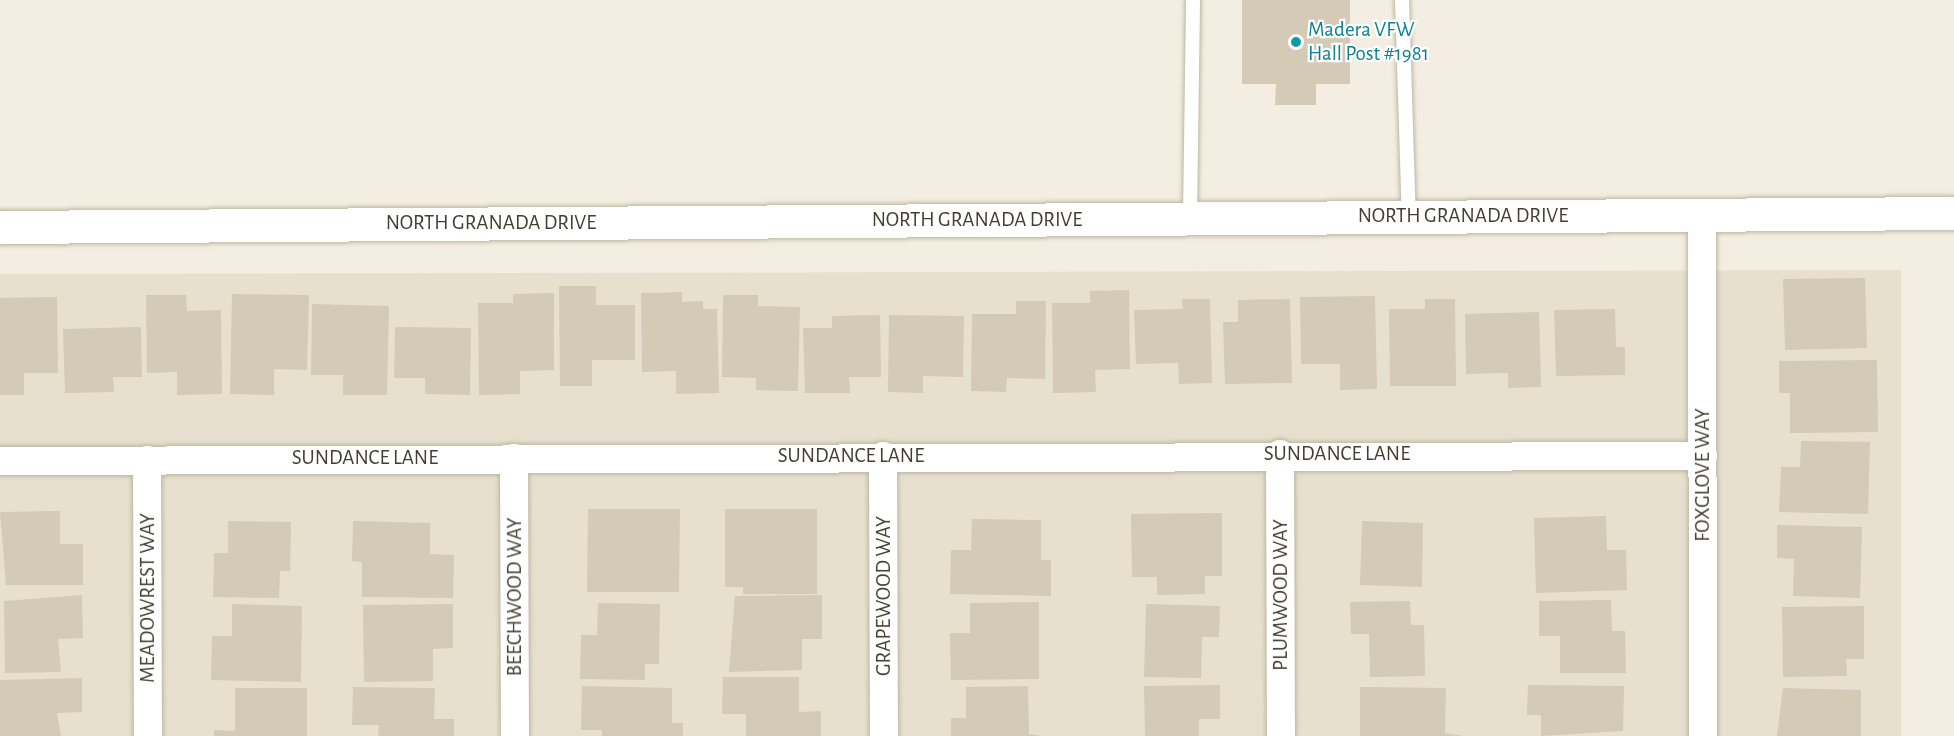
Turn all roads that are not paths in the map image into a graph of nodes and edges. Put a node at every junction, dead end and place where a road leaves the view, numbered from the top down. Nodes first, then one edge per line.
1 (1193, 0) edge
2 (1402, 0) edge
3 (1954, 213) edge
4 (1702, 214) junction
5 (1409, 217) junction
6 (1190, 218) junction
7 (0, 227) edge
8 (1280, 454) junction
9 (884, 456) junction
10 (1703, 456) junction
11 (514, 458) junction
12 (147, 460) junction
13 (0, 461) edge
14 (148, 736) edge
15 (515, 736) edge
16 (884, 736) edge
17 (1281, 736) edge
18 (1703, 736) edge

1 - 6 lane
2 - 5 lane
3 - 4 street, NORTH GRANADA DRIVE
4 - 5 street, NORTH GRANADA DRIVE
4 - 10 street, FOXGLOVE WAY
5 - 6 street, NORTH GRANADA DRIVE
6 - 7 street, NORTH GRANADA DRIVE
8 - 9 street, SUNDANCE LANE
8 - 10 street, SUNDANCE LANE
8 - 17 street, PLUMWOOD WAY
9 - 11 street, SUNDANCE LANE
9 - 16 street, GRAPEWOOD WAY
10 - 18 street, FOXGLOVE WAY
11 - 12 street, SUNDANCE LANE
11 - 15 street, BEECHWOOD WAY
12 - 13 street, SUNDANCE LANE
12 - 14 street, MEADOWREST WAY

